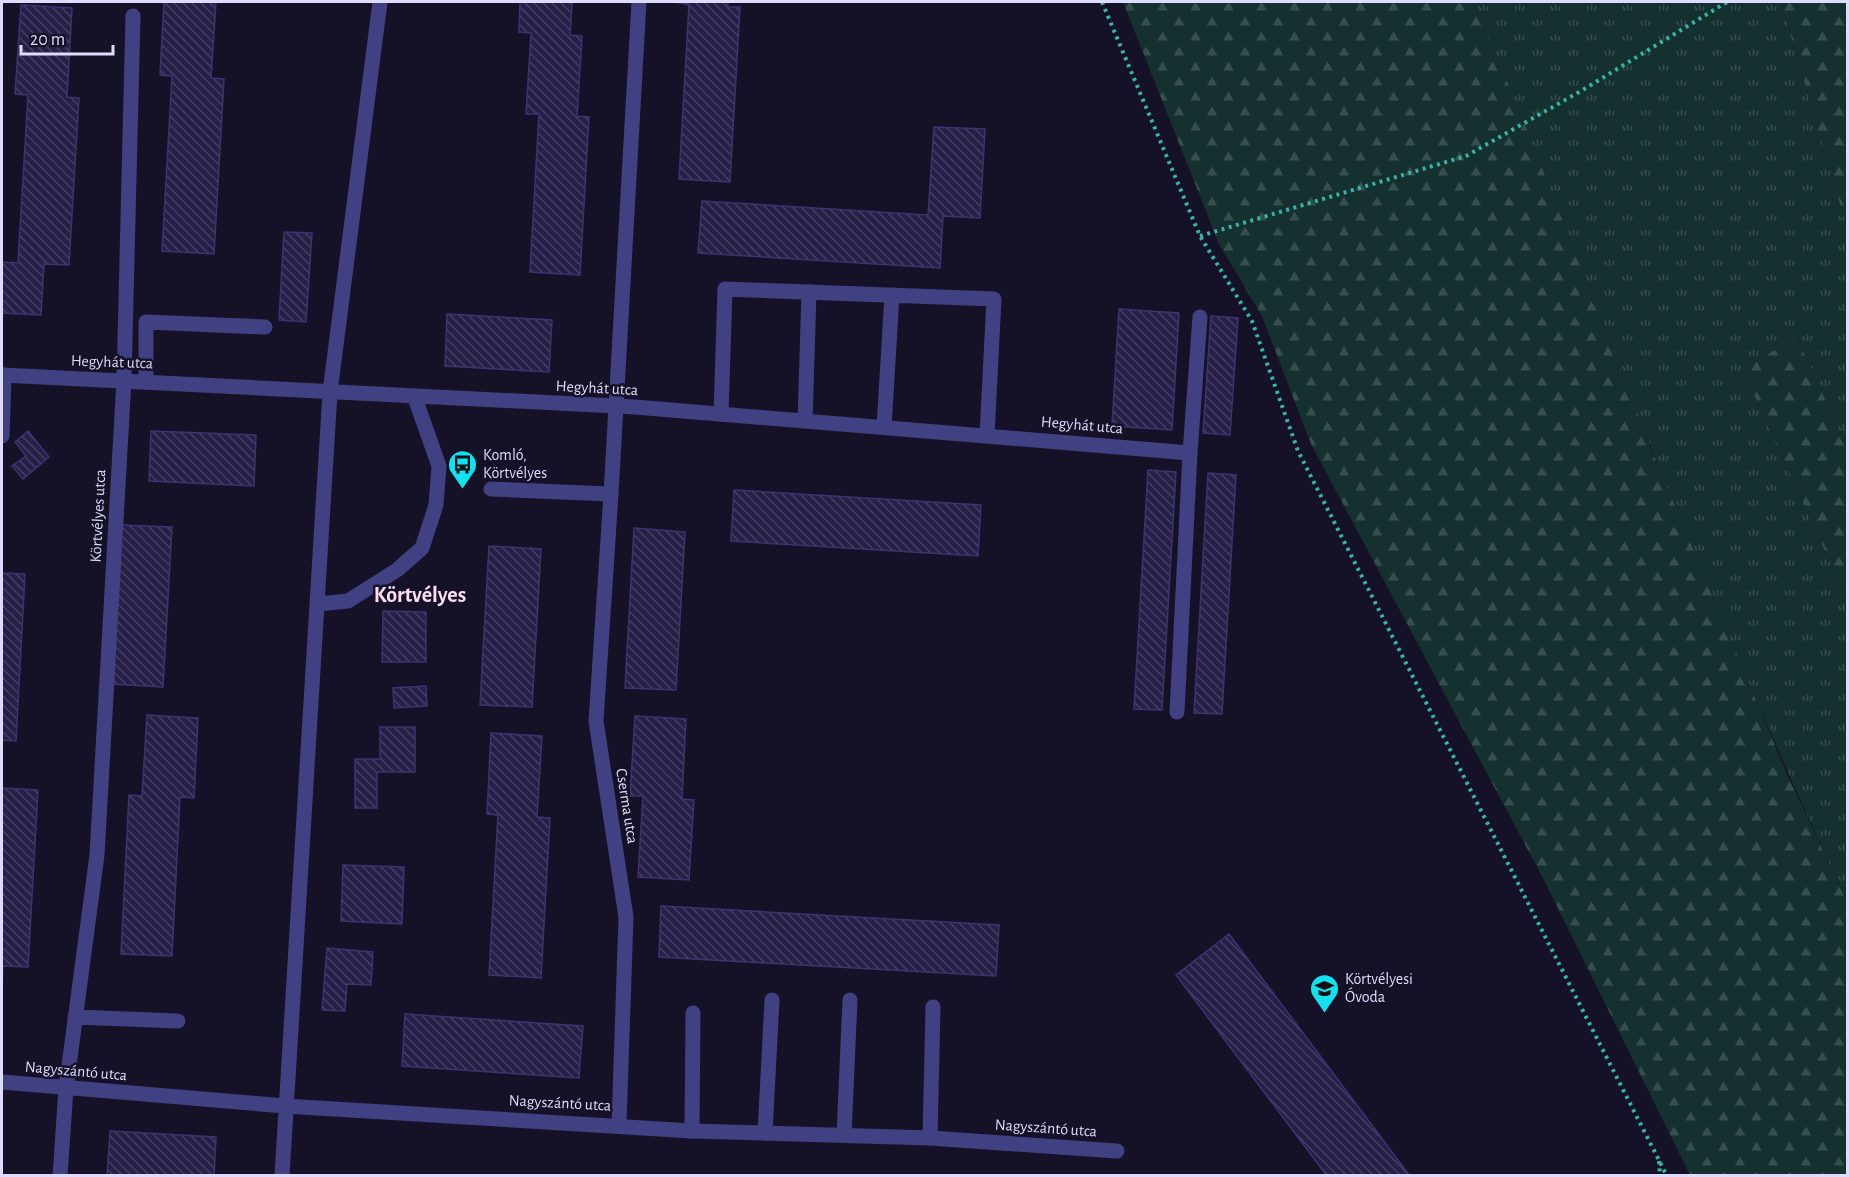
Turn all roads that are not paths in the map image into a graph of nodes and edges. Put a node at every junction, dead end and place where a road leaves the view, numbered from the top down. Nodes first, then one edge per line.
1 (380, 2) edge
2 (639, 2) edge
3 (133, 16) dead end
4 (809, 292) junction
5 (892, 296) junction
6 (1200, 318) dead end
7 (265, 327) dead end
8 (3, 375) edge
9 (124, 380) junction
10 (146, 381) junction
11 (330, 392) junction
12 (415, 398) junction
13 (614, 406) junction
14 (721, 414) junction
15 (805, 421) junction
16 (884, 427) junction
17 (987, 435) junction
18 (2, 436) edge
19 (1190, 453) junction
20 (491, 489) dead end
21 (611, 494) junction
22 (318, 604) junction
23 (1177, 712) dead end
24 (772, 1000) dead end
25 (850, 1000) dead end
26 (933, 1007) dead end
27 (693, 1013) dead end
28 (75, 1017) junction
29 (178, 1021) dead end
30 (2, 1082) edge
31 (66, 1088) junction
32 (285, 1106) junction
33 (619, 1124) junction
34 (692, 1131) junction
35 (765, 1133) junction
36 (844, 1135) junction
37 (930, 1138) junction
38 (1118, 1150) dead end
39 (60, 1176) edge
40 (282, 1176) edge

1 - 11 street
2 - 13 street, Cserma utca
3 - 9 street, Körtvélyes utca
4 - 5 street
4 - 14 street
4 - 15 street
5 - 16 street
5 - 17 street
6 - 19 street
7 - 10 street
8 - 9 street, Hegyhát utca
8 - 18 street
9 - 10 street, Hegyhát utca
9 - 28 street, Körtvélyes utca
10 - 11 street, Hegyhát utca
11 - 12 street, Hegyhát utca
11 - 22 street
12 - 13 street, Hegyhát utca
12 - 22 street
13 - 14 street, Hegyhát utca
13 - 21 street, Cserma utca
14 - 15 street, Hegyhát utca
15 - 16 street, Hegyhát utca
16 - 17 street, Hegyhát utca
17 - 19 street, Hegyhát utca
19 - 23 street
20 - 21 street
21 - 33 street, Cserma utca
22 - 32 street
24 - 35 street
25 - 36 street
26 - 37 street
27 - 34 street
28 - 29 street
28 - 31 street, Körtvélyes utca
30 - 31 street, Nagyszántó utca
31 - 32 street, Nagyszántó utca
31 - 39 street, Körtvélyes utca
32 - 33 street, Nagyszántó utca
32 - 40 street
33 - 34 street, Nagyszántó utca
34 - 35 street, Nagyszántó utca
35 - 36 street, Nagyszántó utca
36 - 37 street, Nagyszántó utca
37 - 38 street, Nagyszántó utca

